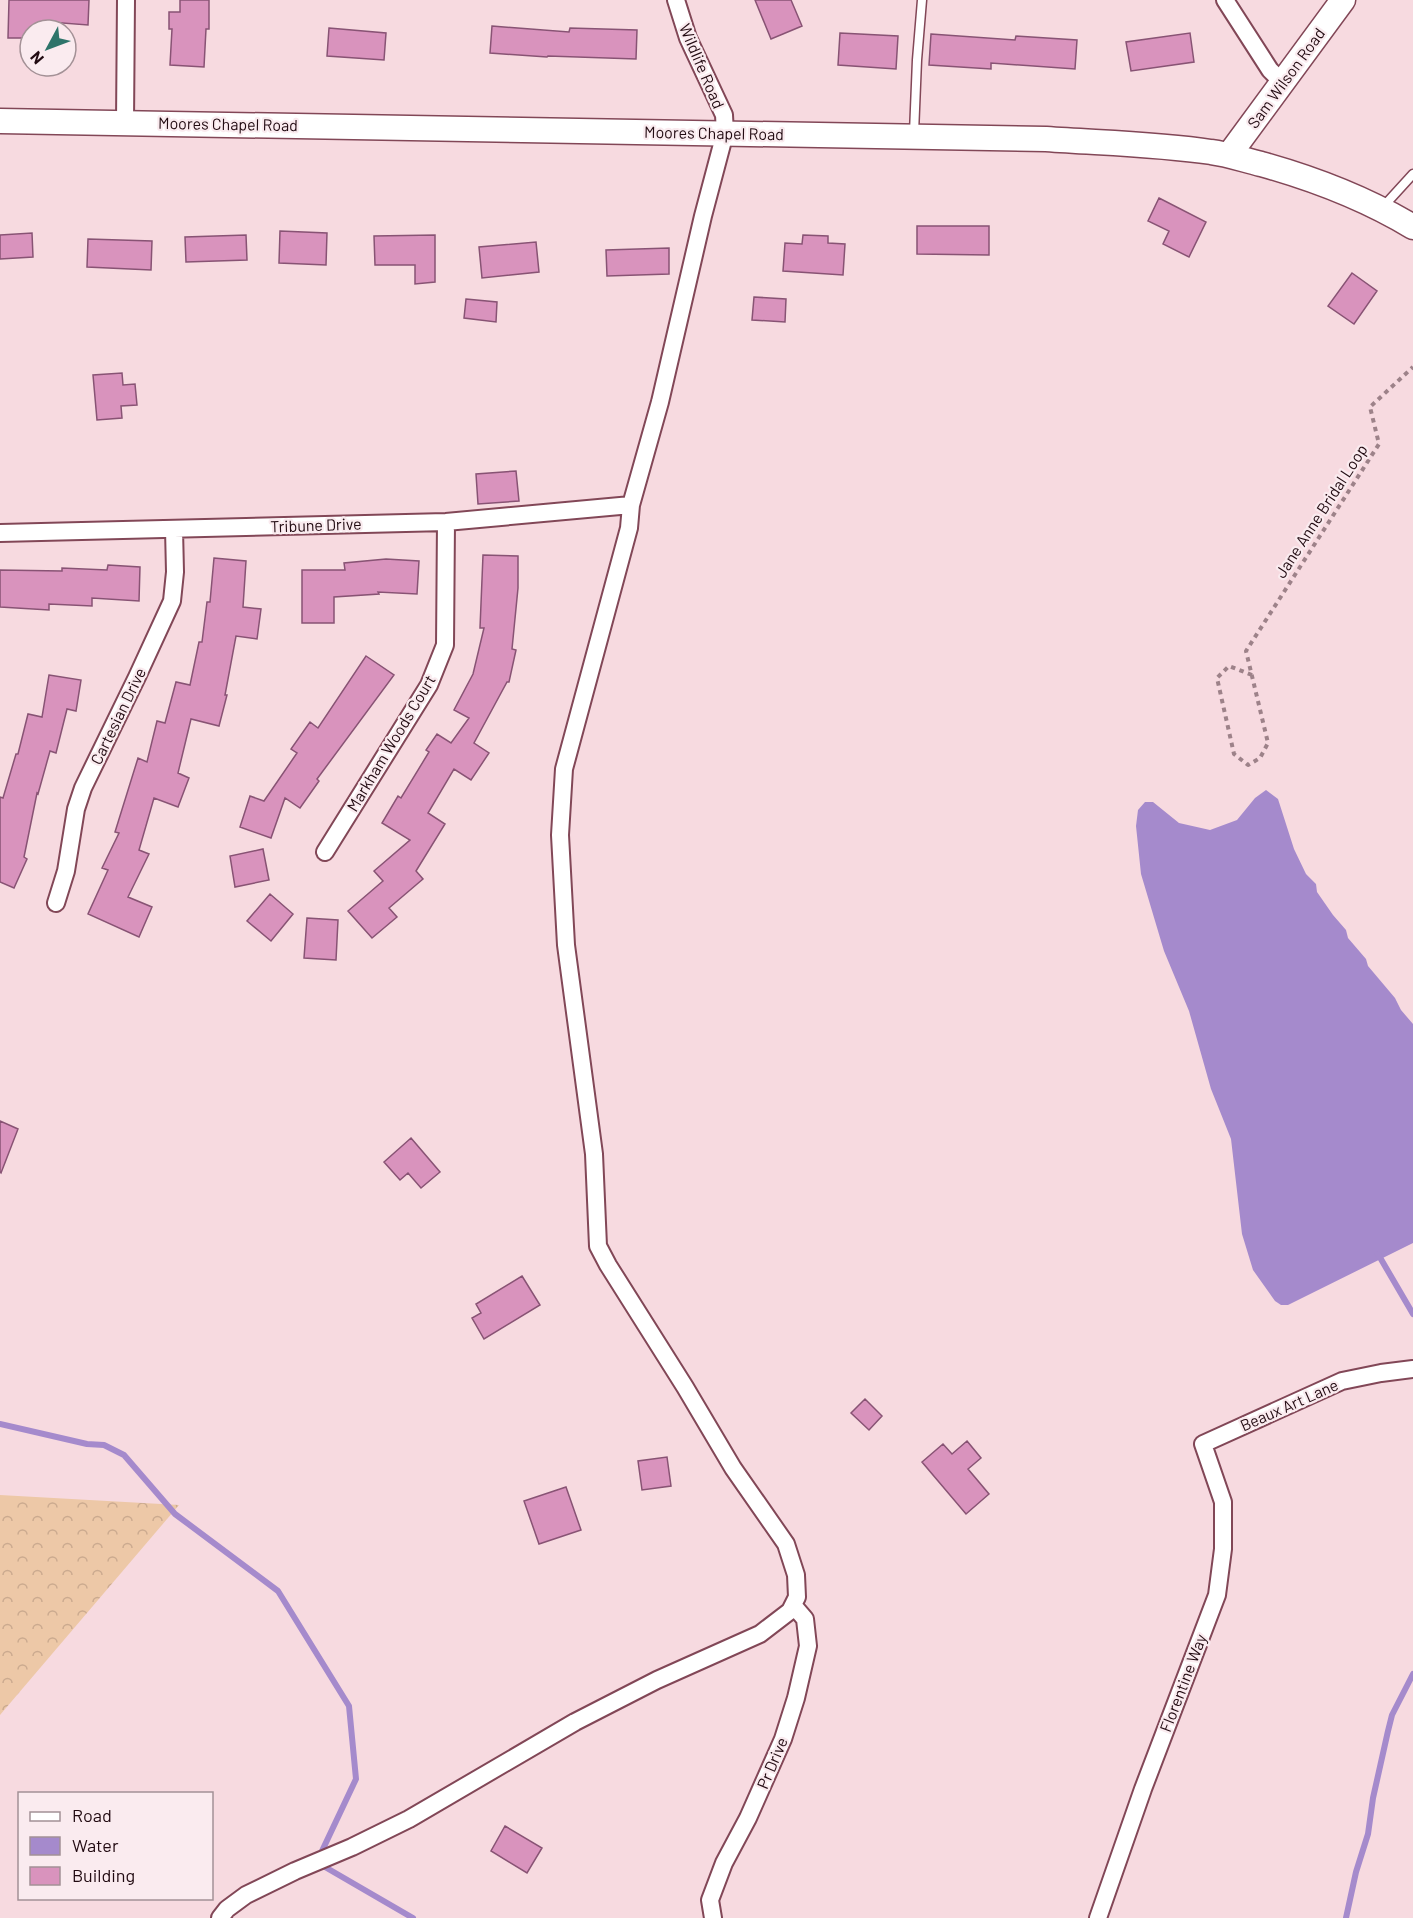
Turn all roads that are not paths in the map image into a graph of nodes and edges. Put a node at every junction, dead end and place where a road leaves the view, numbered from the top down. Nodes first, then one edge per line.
1 (126, 0) edge
2 (676, 0) edge
3 (922, 0) edge
4 (1225, 0) edge
5 (1343, 0) edge
6 (1282, 82) junction
7 (0, 121) edge
8 (125, 122) junction
9 (725, 133) junction
10 (914, 137) junction
11 (1228, 155) junction
12 (1413, 174) edge
13 (1382, 208) junction
14 (1413, 227) edge
15 (631, 505) junction
16 (446, 522) junction
17 (174, 529) junction
18 (0, 532) edge
19 (325, 852) dead end
20 (56, 903) dead end
21 (1413, 1369) edge
22 (1203, 1444) joint
23 (793, 1605) junction
24 (220, 1918) edge
25 (713, 1918) edge
26 (1098, 1918) edge

1 - 8 street
2 - 9 street, Wildlife Road
3 - 10 lane
4 - 6 street
5 - 6 main road, Sam Wilson Road
6 - 11 main road, Sam Wilson Road
7 - 8 main road, Moores Chapel Road
8 - 9 main road, Moores Chapel Road
9 - 10 main road, Moores Chapel Road
9 - 15 street
10 - 11 main road, Moores Chapel Road
11 - 13 main road, Moores Chapel Road
12 - 13 lane
13 - 14 main road, Moores Chapel Road
15 - 16 street, Tribune Drive
15 - 23 street
16 - 17 street, Tribune Drive
16 - 19 street, Markham Woods Court
17 - 18 street, Tribune Drive
17 - 20 street, Cartesian Drive
21 - 22 street, Beaux Art Lane
22 - 26 street, Florentine Way
23 - 24 street
23 - 25 street, Pr Drive

